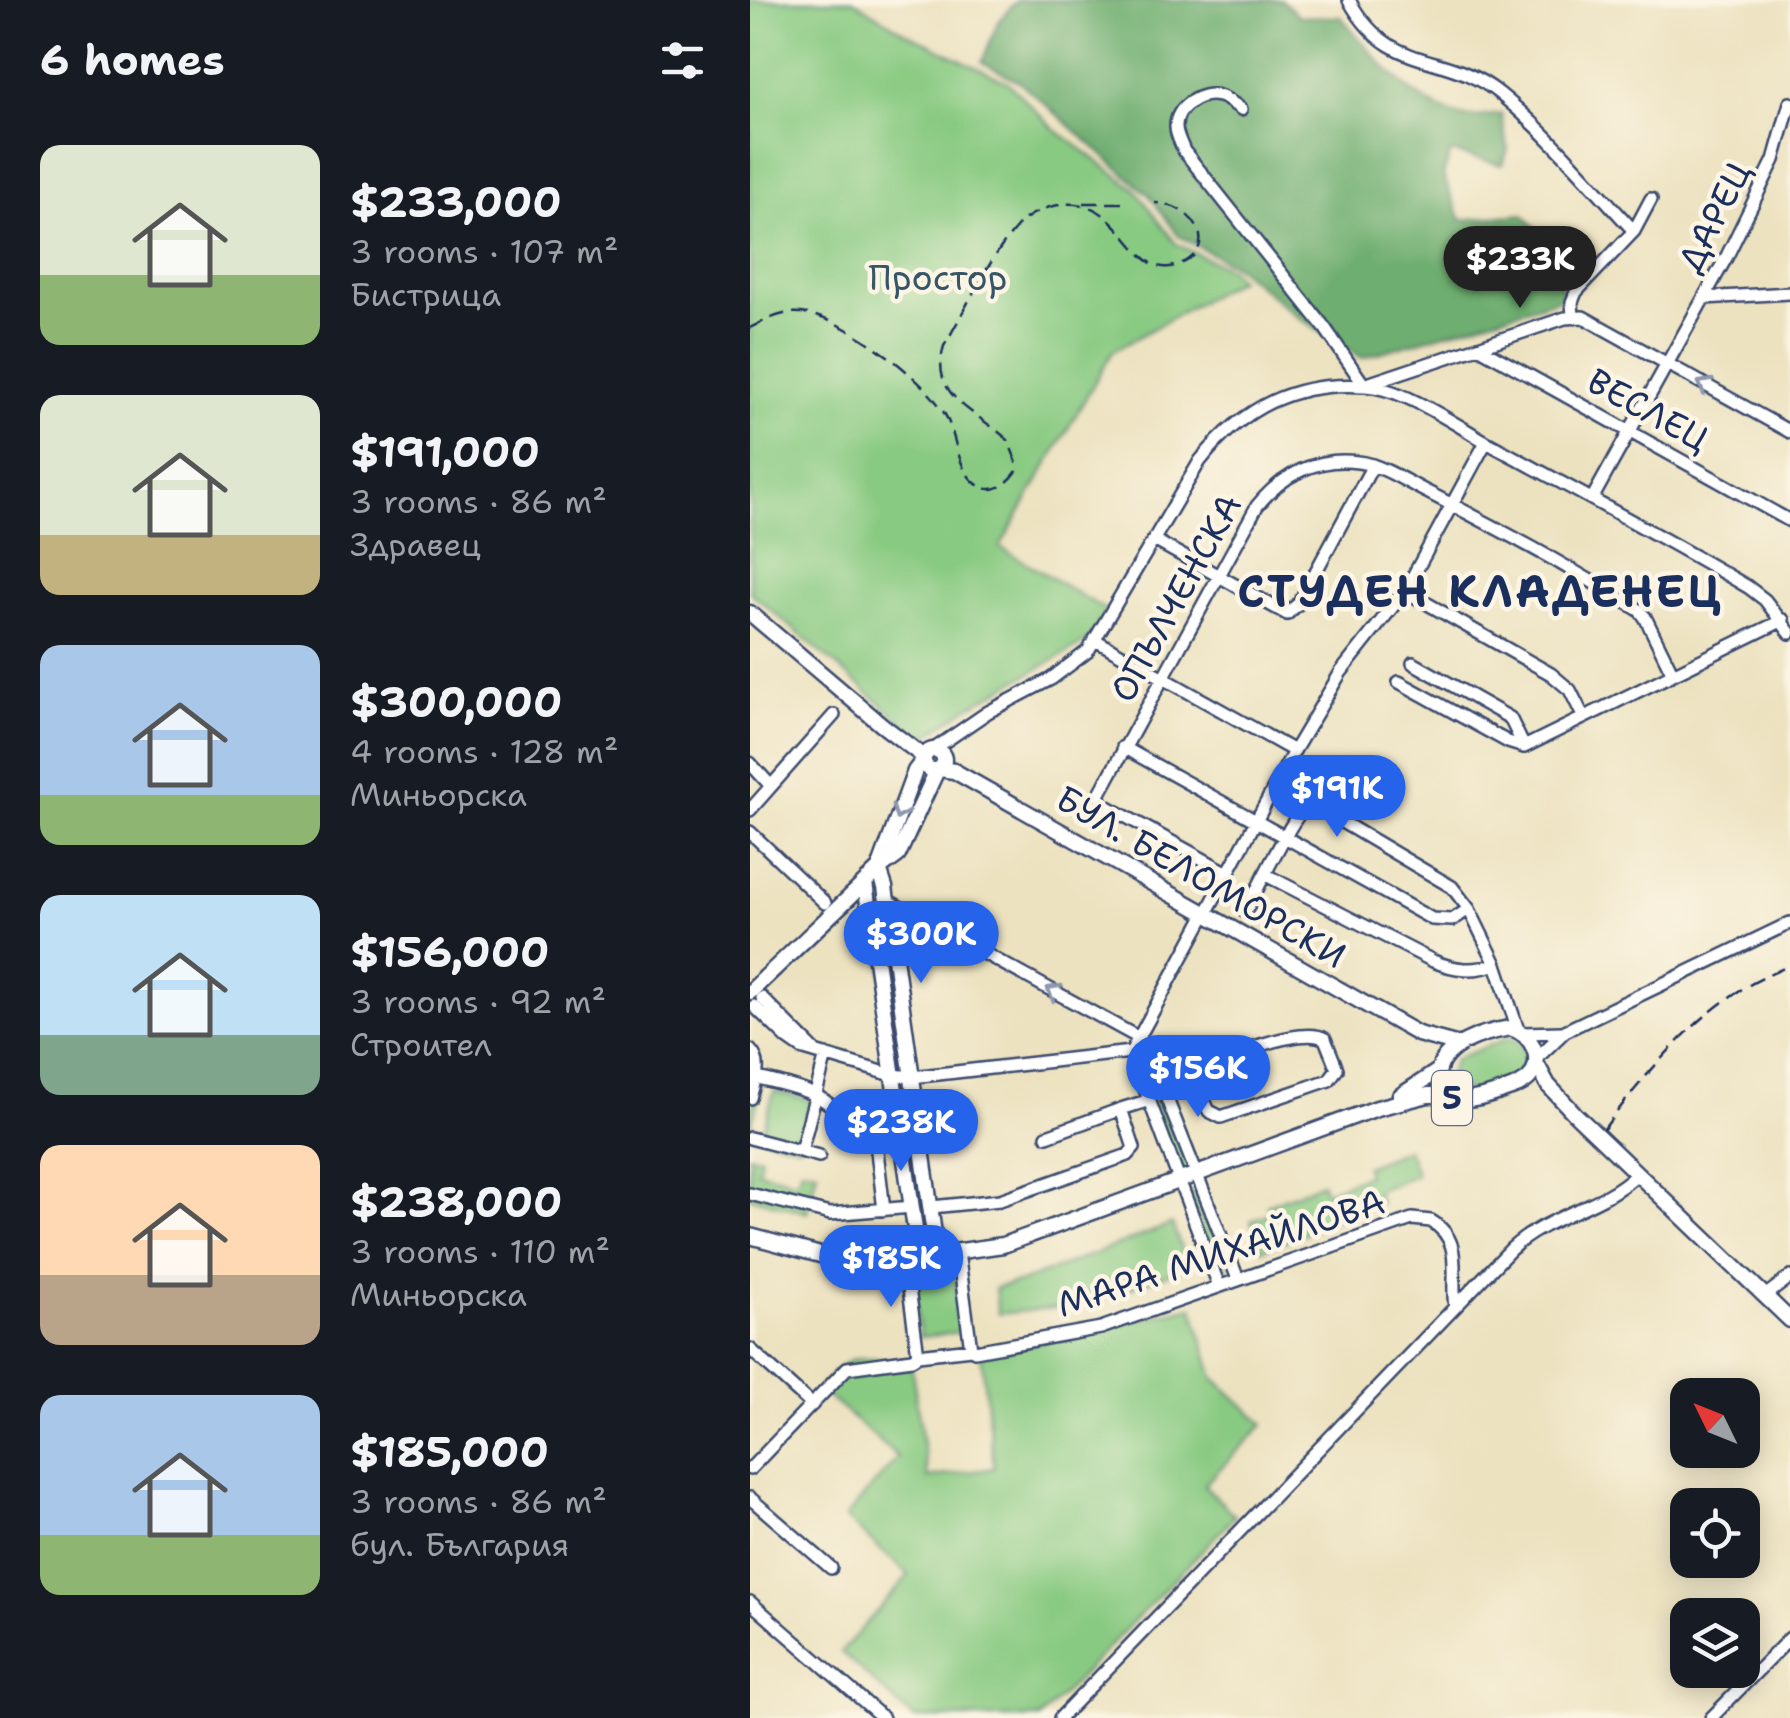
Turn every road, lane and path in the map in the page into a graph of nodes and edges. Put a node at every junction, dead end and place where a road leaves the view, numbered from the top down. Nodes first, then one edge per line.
1 (1349, 0) edge
2 (1790, 103) edge
3 (1241, 110) dead end
4 (1652, 199) dead end
5 (1634, 231) junction
6 (1790, 294) edge
7 (1704, 298) junction
8 (1573, 317) junction
9 (1478, 347) junction
10 (1669, 366) junction
11 (1364, 386) junction
12 (1631, 432) junction
13 (1790, 432) edge
14 (1486, 442) junction
15 (1373, 465) junction
16 (1592, 499) junction
17 (1452, 505) junction
18 (1790, 521) edge
19 (1154, 540) junction
20 (1220, 576) junction
21 (1405, 591) junction
22 (750, 613) edge
23 (1788, 627) edge
24 (1097, 641) junction
25 (1413, 664) dead end
26 (1673, 674) junction
27 (1163, 679) junction
28 (1399, 682) dead end
29 (834, 714) dead end
30 (1584, 718) junction
31 (1124, 747) junction
32 (1524, 747) junction
33 (1294, 751) junction
34 (938, 761) junction
35 (750, 762) edge
36 (771, 786) junction
37 (750, 810) edge
38 (1256, 822) junction
39 (750, 832) edge
40 (1285, 838) junction
41 (879, 870) junction
42 (1228, 873) junction
43 (1266, 875) junction
44 (864, 883) junction
45 (887, 900) junction
46 (825, 903) dead end
47 (1467, 905) junction
48 (1246, 912) dead end
49 (1205, 915) junction
50 (1790, 923) edge
51 (1496, 964) junction
52 (754, 995) edge
53 (1515, 1031) junction
54 (1566, 1031) junction
55 (1418, 1034) junction
56 (1139, 1038) junction
57 (1460, 1045) junction
58 (750, 1050) edge
59 (1130, 1052) junction
60 (822, 1054) junction
61 (1536, 1061) junction
62 (1439, 1067) junction
63 (1190, 1072) junction
64 (892, 1075) junction
65 (753, 1076) edge
66 (912, 1077) junction
67 (1160, 1083) junction
68 (1518, 1086) junction
69 (815, 1095) junction
70 (1448, 1095) junction
71 (750, 1098) edge
72 (1150, 1100) junction
73 (1377, 1108) junction
74 (1121, 1109) junction
75 (839, 1113) dead end
76 (1575, 1114) junction
77 (1047, 1136) dead end
78 (750, 1138) edge
79 (876, 1143) dead end
80 (801, 1151) junction
81 (819, 1156) dead end
82 (1196, 1173) junction
83 (1637, 1174) junction
84 (1178, 1180) junction
85 (750, 1194) edge
86 (912, 1206) junction
87 (932, 1207) junction
88 (884, 1210) junction
89 (750, 1236) edge
90 (958, 1252) junction
91 (937, 1255) junction
92 (912, 1258) junction
93 (1456, 1272) junction
94 (1790, 1277) edge
95 (1238, 1279) junction
96 (1478, 1282) junction
97 (1219, 1286) junction
98 (1765, 1296) junction
99 (1455, 1307) junction
100 (1790, 1320) edge
101 (750, 1349) edge
102 (971, 1349) junction
103 (918, 1356) junction
104 (812, 1404) junction
105 (751, 1467) edge
106 (750, 1498) edge
107 (831, 1568) dead end
108 (750, 1602) edge
109 (1790, 1638) edge
110 (884, 1718) edge
111 (1060, 1718) edge
112 (1711, 1718) edge

1 - 5 street
2 - 7 street, ДАРЕЦ
3 - 11 street
4 - 5 street
5 - 8 street
6 - 7 street, ДАРЕЦ
7 - 10 street, ДАРЕЦ
8 - 9 street
8 - 10 street
9 - 11 street
9 - 12 street, ВЕСЛЕЦ
10 - 12 street, ДАРЕЦ
13 -> 10 street
11 - 14 street
11 - 19 street
12 - 16 street, ДАРЕЦ
12 - 18 street, ВЕСЛЕЦ
14 - 16 street
14 - 17 street
15 - 17 street, ОПЪЛЧЕНСКА
15 - 20 street, ОПЪЛЧЕНСКА
15 - 20 street
16 - 23 street
17 - 21 street
17 - 26 street, ОПЪЛЧЕНСКА
19 - 20 street
19 - 24 street
20 - 27 street, ОПЪЛЧЕНСКА
21 - 30 street
21 - 33 street
22 - 34 main road, БУЛ. БЕЛОМОРСКИ / 5
23 - 26 street
24 - 27 street
24 - 34 street
25 - 32 street
26 - 30 street
27 - 31 street, ОПЪЛЧЕНСКА
27 - 33 street
28 - 32 street
29 - 36 street
30 - 32 street
31 - 38 street
31 - 42 street, ОПЪЛЧЕНСКА
33 - 38 street
34 - 41 main road
34 - 49 main road, БУЛ. БЕЛОМОРСКИ / 5
35 - 36 street
36 - 37 street
38 - 40 street
38 - 42 street
39 - 46 street
40 - 43 street
40 - 47 street
40 - 47 street
41 - 44 main road
41 - 45 main road
42 - 49 street
43 - 48 street
43 - 51 street
44 - 52 main road
44 - 64 main road
56 -> 45 street
45 - 66 main road
47 - 51 street
49 - 55 main road, БУЛ. БЕЛОМОРСКИ / 5
49 - 56 street
50 - 54 street
51 - 53 street
52 - 60 street
53 - 54 street
53 - 57 main road, 5
53 - 61 main road, 5
54 - 61 street
55 - 57 main road, БУЛ. БЕЛОМОРСКИ / 5
55 - 62 main road, БУЛ. БЕЛОМОРСКИ / 5
56 - 59 street
56 - 67 street
57 - 62 main road, 5
58 - 65 street
59 - 66 street
59 - 72 street
60 - 64 street
60 - 69 street
61 - 68 main road, 5
61 - 76 main road, 5
62 - 70 main road, 5
62 - 73 main road
63 - 63 street
63 - 67 street
64 - 66 street
64 - 86 main road
65 - 69 street
65 - 71 street
66 - 87 main road
67 - 82 street
68 - 70 main road, 5
68 - 76 main road, 5
69 - 75 street
69 - 80 street
70 - 73 main road
72 - 74 street
72 - 84 street
73 - 82 main road
74 - 77 street
74 - 87 street
76 - 83 main road, 5
78 - 80 street
79 - 88 street
80 - 81 street
82 - 84 main road
82 - 95 street
83 - 96 street
83 - 98 main road, 5
84 - 90 main road
84 - 97 street
85 - 88 street
86 - 88 street
86 - 92 main road
87 - 91 main road
89 - 92 main road
90 - 91 main road
90 - 102 street
91 - 92 main road
92 - 103 street
93 - 95 street, МАРА МИХАЙЛОВА
93 - 96 street
93 - 99 street
94 - 98 street
95 - 97 street, МАРА МИХАЙЛОВА
96 - 99 street
97 - 102 street, МАРА МИХАЙЛОВА
98 - 100 main road, 5
99 - 111 street
101 - 104 street
102 - 103 street, МАРА МИХАЙЛОВА
103 - 104 street, МАРА МИХАЙЛОВА
104 - 105 street, МАРА МИХАЙЛОВА
106 - 107 street
108 - 110 street
109 - 112 street

